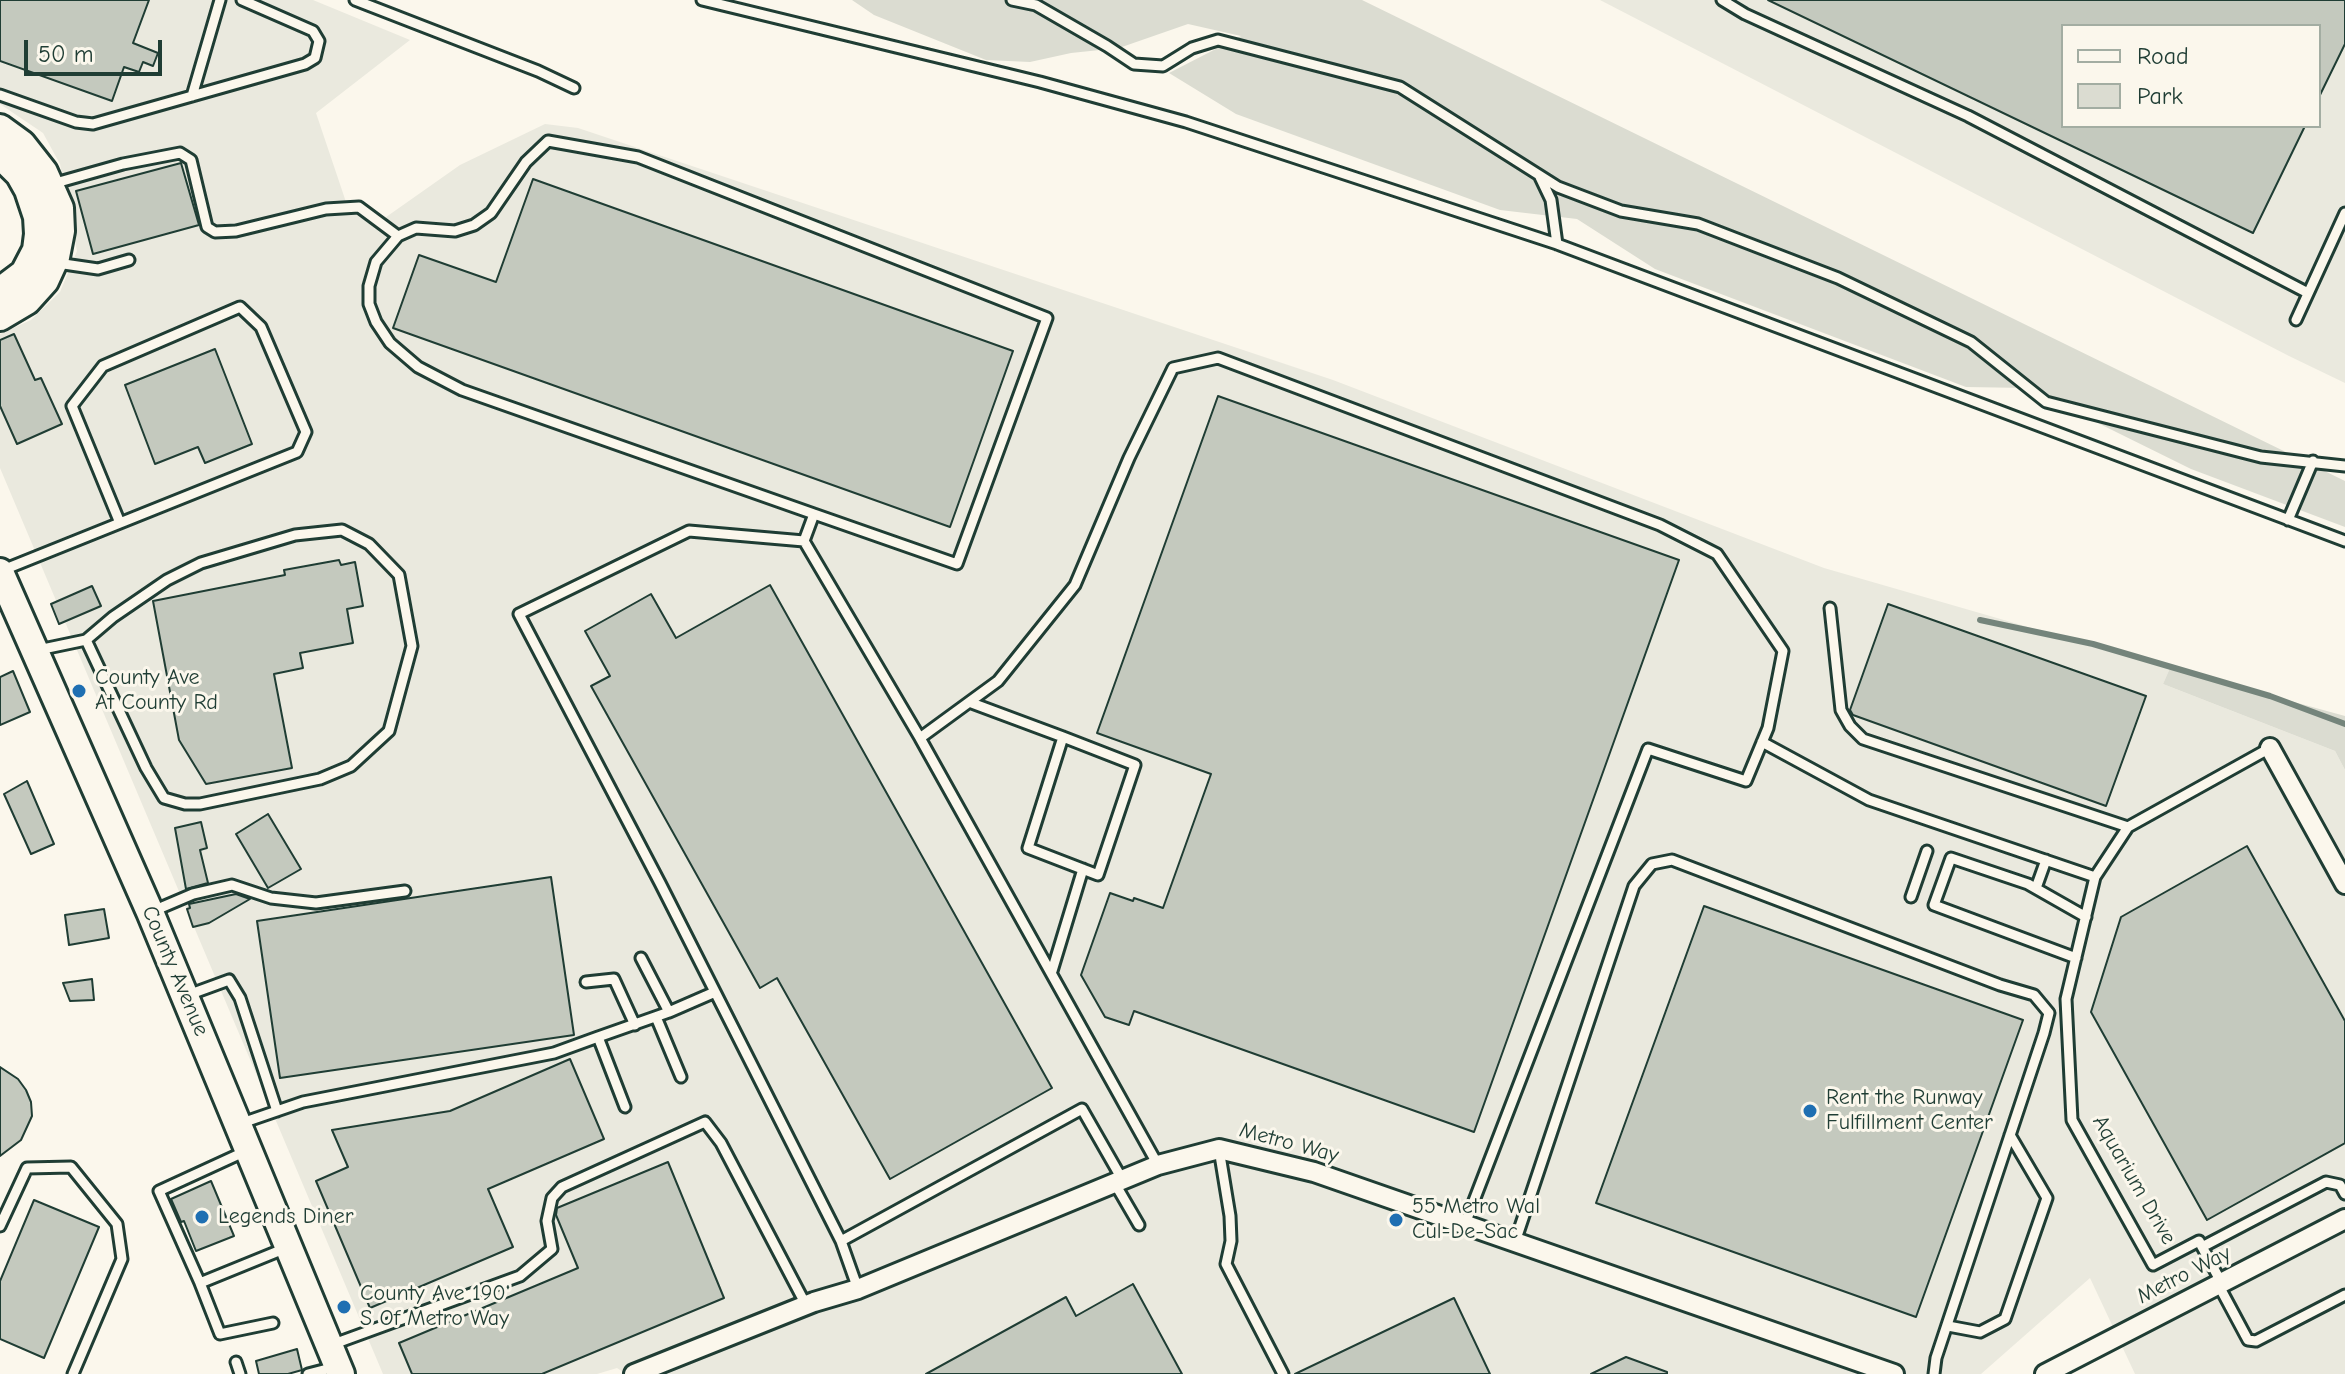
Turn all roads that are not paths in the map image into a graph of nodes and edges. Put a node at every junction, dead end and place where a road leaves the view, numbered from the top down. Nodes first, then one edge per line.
1 (220, 0) edge
2 (242, 0) edge
3 (355, 0) edge
4 (702, 0) edge
5 (1012, 0) edge
6 (1722, 0) edge
7 (574, 88) dead end
8 (0, 95) edge
9 (192, 96) junction
10 (0, 128) edge
11 (0, 155) edge
12 (1538, 174) junction
13 (52, 184) junction
14 (2345, 213) edge
15 (398, 236) junction
16 (1557, 244) junction
17 (129, 260) dead end
18 (54, 263) junction
19 (0, 291) edge
20 (2308, 293) junction
21 (0, 317) edge
22 (2296, 320) dead end
23 (2313, 461) junction
24 (2345, 466) edge
25 (814, 514) junction
26 (2288, 520) junction
27 (120, 523) junction
28 (804, 541) junction
29 (2345, 541) edge
30 (0, 572) edge
31 (0, 587) edge
32 (1830, 608) dead end
33 (21, 619) junction
34 (86, 640) junction
35 (35, 651) junction
36 (969, 702) junction
37 (1063, 737) junction
38 (920, 738) junction
39 (1762, 742) junction
40 (2270, 748) joint
41 (2128, 827) junction
42 (1927, 851) dead end
43 (2046, 860) junction
44 (1083, 869) junction
45 (2095, 877) junction
46 (2345, 884) edge
47 (2036, 888) junction
48 (405, 891) dead end
49 (1911, 897) dead end
50 (150, 912) junction
51 (2086, 917) junction
52 (641, 958) dead end
53 (2076, 958) junction
54 (1052, 971) junction
55 (586, 982) dead end
56 (715, 992) junction
57 (185, 996) junction
58 (669, 1012) junction
59 (656, 1017) junction
60 (635, 1025) junction
61 (598, 1037) junction
62 (681, 1077) dead end
63 (625, 1107) dead end
64 (277, 1111) junction
65 (238, 1124) junction
66 (2010, 1135) junction
67 (1219, 1149) junction
68 (249, 1150) junction
69 (1158, 1165) junction
70 (1118, 1180) junction
71 (2345, 1194) edge
72 (2345, 1219) edge
73 (1465, 1224) junction
74 (1139, 1225) dead end
75 (0, 1226) edge
76 (841, 1241) junction
77 (1515, 1242) junction
78 (290, 1246) junction
79 (2202, 1247) junction
80 (200, 1283) junction
81 (2220, 1283) junction
82 (858, 1289) junction
83 (2345, 1295) edge
84 (806, 1305) junction
85 (273, 1323) dead end
86 (1948, 1326) junction
87 (236, 1362) dead end
88 (336, 1362) edge
89 (73, 1374) edge
90 (240, 1374) edge
91 (308, 1374) edge
92 (634, 1374) edge
93 (1283, 1374) edge
94 (1894, 1374) edge
95 (1934, 1374) edge
96 (2045, 1374) edge

1 - 9 lane
2 - 9 lane
3 - 7 lane
4 - 16 lane
5 - 12 lane
6 - 20 lane
8 - 9 lane
10 - 13 main road
11 - 19 main road
12 - 16 lane
12 - 23 lane
13 - 15 lane
13 - 18 main road
14 - 20 lane
15 - 25 lane
15 - 25 lane
16 - 26 lane
17 - 18 lane
18 - 21 main road
20 - 22 lane
23 - 24 lane
23 - 26 lane
25 - 28 lane
26 - 29 lane
27 - 27 lane
27 - 30 lane
28 - 38 lane
28 - 56 lane
30 - 33 main road, County Avenue
31 - 33 main road
32 - 41 lane
33 - 35 main road, County Avenue
34 - 34 lane
34 - 35 lane
35 - 50 main road, County Avenue
36 - 37 lane
36 - 38 lane
36 - 39 lane
37 - 44 lane
37 - 44 lane
38 - 54 lane
39 - 43 lane
39 - 73 lane
40 - 41 lane, Aquarium Drive
40 - 46 street, Aquarium Drive
41 - 45 lane, Aquarium Drive
42 - 49 lane
43 - 45 lane
43 - 47 lane
44 - 54 lane
45 - 51 lane, Aquarium Drive
47 - 51 lane
47 - 53 lane
48 - 50 lane
50 - 57 main road, County Avenue
51 - 53 lane, Aquarium Drive
52 - 58 lane
53 - 79 lane, Aquarium Drive
54 - 69 lane
55 - 60 lane
56 - 58 lane
56 - 76 lane
57 - 64 lane
57 - 65 main road, County Avenue
58 - 59 lane
59 - 60 lane
59 - 62 lane
60 - 61 lane
61 - 63 lane
61 - 64 lane
64 - 65 lane
65 - 68 main road, County Avenue
66 - 77 lane
66 - 86 lane
66 - 86 lane
67 - 69 street, Metro Way
67 - 73 street, Metro Way
67 - 93 lane
68 - 78 main road, County Avenue
68 - 80 lane
69 - 70 street, Metro Way
70 - 74 lane
70 - 76 lane
70 - 82 street, Metro Way
71 - 79 lane
72 - 81 street, Metro Way
73 - 77 street, Metro Way
75 - 89 lane
76 - 82 lane
77 - 94 street, Metro Way
78 - 80 lane
78 - 88 main road, County Avenue
79 - 81 lane, Aquarium Drive
80 - 85 lane
81 - 83 lane, Aquarium Drive
81 - 96 street, Metro Way
82 - 84 street, Metro Way
84 - 88 lane
84 - 92 street, Metro Way
86 - 95 lane
87 - 90 lane
88 - 91 lane

